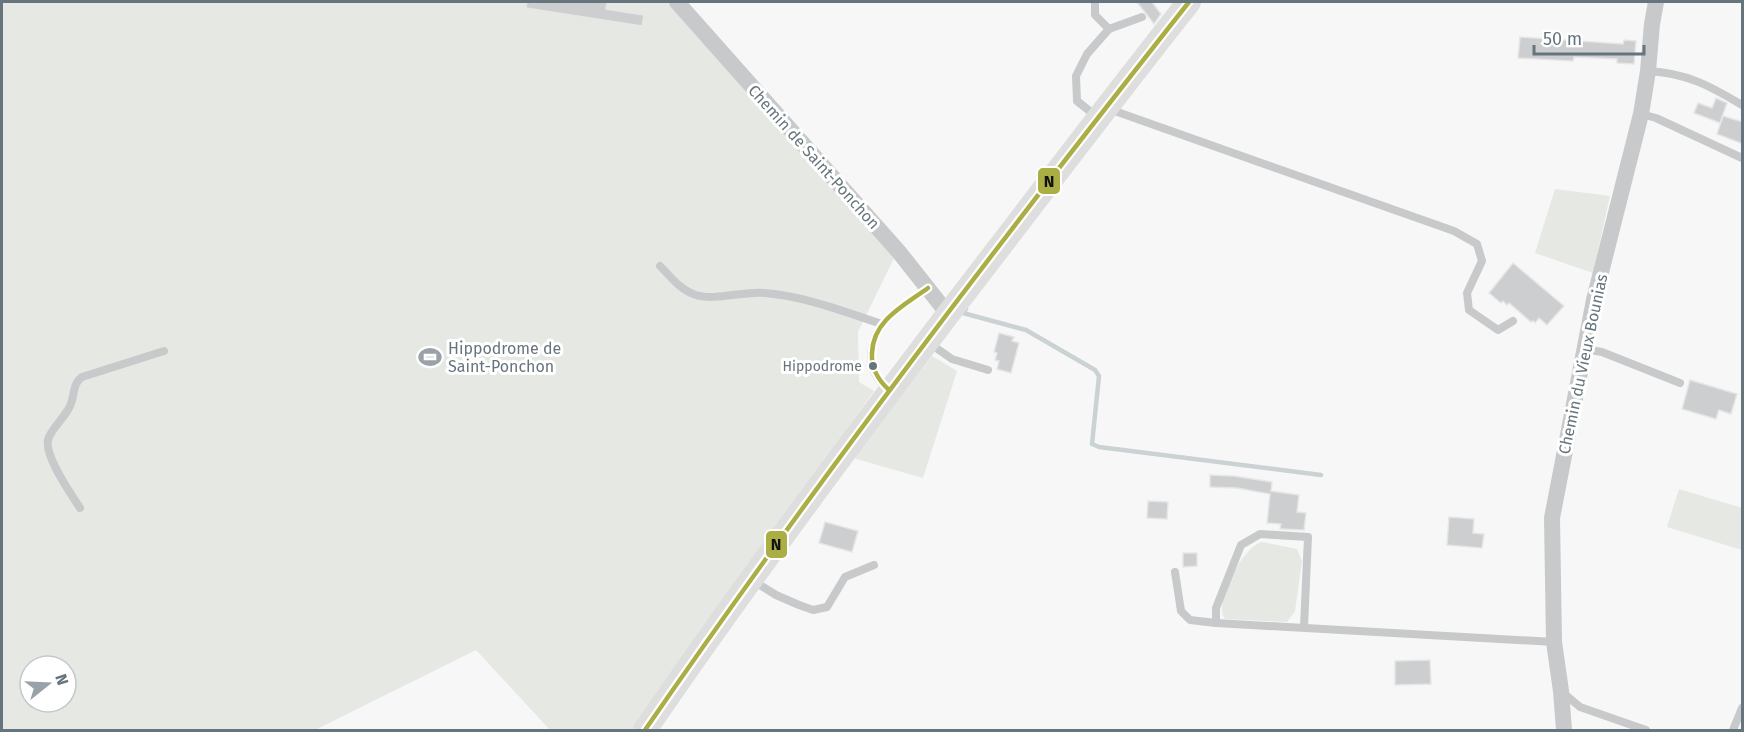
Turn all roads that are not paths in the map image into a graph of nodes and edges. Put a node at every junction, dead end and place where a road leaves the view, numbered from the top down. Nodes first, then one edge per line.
1 (1095, 2) edge
2 (1189, 2) edge
3 (1656, 2) edge
4 (680, 3) edge
5 (1142, 16) dead end
6 (1109, 29) junction
7 (1648, 71) junction
8 (1743, 105) edge
9 (1101, 112) junction
10 (1641, 114) junction
11 (1743, 158) edge
12 (660, 266) dead end
13 (928, 288) junction
14 (948, 314) junction
15 (1513, 321) dead end
16 (882, 324) junction
17 (927, 342) junction
18 (1585, 349) junction
19 (164, 351) dead end
20 (988, 370) dead end
21 (1680, 383) dead end
22 (889, 390) junction
23 (80, 508) dead end
24 (874, 565) dead end
25 (1175, 572) dead end
26 (752, 579) junction
27 (1216, 623) junction
28 (1304, 627) junction
29 (1554, 642) junction
30 (1561, 691) junction
31 (1743, 708) edge
32 (645, 730) edge
33 (1564, 730) edge
34 (1646, 730) edge
35 (1733, 730) edge

1 - 6 lane
2 - 9 main road
3 - 7 street, Chemin du Vieux Bounias
4 - 13 street, Chemin de Saint-Ponchon
5 - 6 lane
6 - 9 lane
7 - 8 lane
7 - 10 street, Chemin du Vieux Bounias
9 - 14 main road
9 - 15 lane
10 - 11 lane
10 - 18 street, Chemin du Vieux Bounias
12 - 16 lane
13 - 14 street, Chemin de Saint-Ponchon
13 - 16 lane
14 - 17 main road
16 - 22 lane
17 - 20 lane
17 - 22 main road
18 - 21 lane
18 - 29 street, Chemin du Vieux Bounias
19 - 23 lane
22 - 26 main road
24 - 26 lane
25 - 27 lane
26 - 32 main road
27 - 28 lane
27 - 28 lane
28 - 29 lane
29 - 30 street, Chemin du Vieux Bounias
30 - 33 street, Chemin du Vieux Bounias
30 - 34 lane
31 - 35 lane

